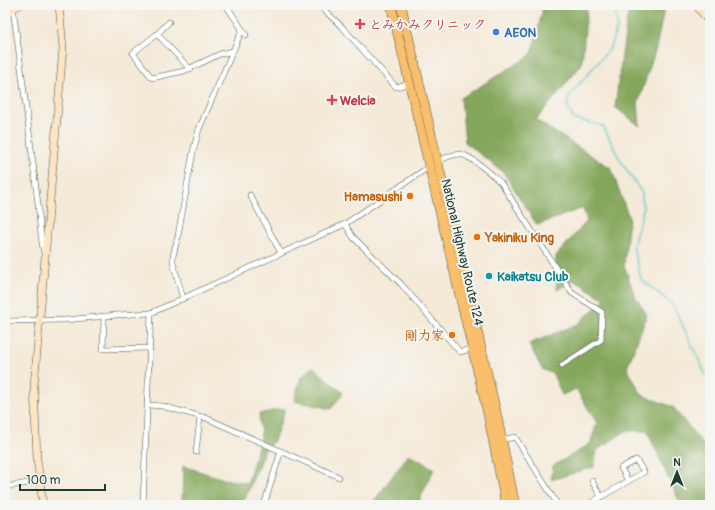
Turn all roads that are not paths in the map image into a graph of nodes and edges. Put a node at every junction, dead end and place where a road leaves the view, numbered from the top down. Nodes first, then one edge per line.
1 (59, 5) edge
2 (226, 5) edge
3 (319, 5) edge
4 (391, 5) edge
5 (401, 5) edge
6 (698, 5) edge
7 (15, 6) edge
8 (5, 12) edge
9 (169, 22) dead end
10 (710, 24) edge
11 (242, 30) junction
12 (157, 34) junction
13 (246, 35) dead end
14 (233, 51) junction
15 (190, 68) junction
16 (419, 81) junction
17 (409, 84) junction
18 (438, 161) junction
19 (429, 166) junction
20 (250, 195) dead end
21 (345, 224) junction
22 (281, 253) junction
23 (44, 256) junction
24 (183, 299) junction
25 (151, 313) junction
26 (104, 316) junction
27 (5, 321) edge
28 (39, 321) junction
29 (150, 348) junction
30 (476, 348) junction
31 (562, 365) dead end
32 (148, 405) junction
33 (200, 417) junction
34 (498, 441) junction
35 (281, 451) junction
36 (196, 452) dead end
37 (339, 477) dead end
38 (40, 481) junction
39 (592, 481) dead end
40 (628, 481) junction
41 (5, 488) edge
42 (601, 497) junction
43 (43, 505) edge
44 (144, 505) edge
45 (264, 505) edge
46 (506, 505) edge
47 (515, 505) edge
48 (558, 505) edge
49 (587, 505) edge

1 - 23 street
2 - 11 street
3 - 17 street
4 - 17 highway, National Highway Route 124
5 - 16 highway, National Highway Route 124
6 - 10 street
7 - 8 street
7 - 23 street
9 - 12 street
11 - 13 street
11 - 14 street
12 - 15 street
12 - 15 street
14 - 15 street
14 - 24 street
16 - 17 street
16 - 18 highway, National Highway Route 124
17 - 19 highway, National Highway Route 124
18 - 19 street
18 - 30 highway, National Highway Route 124
18 - 31 street
19 - 21 street
19 - 30 highway, National Highway Route 124
20 - 22 street
21 - 22 street
21 - 30 street
22 - 24 street
23 - 28 street
24 - 25 street
25 - 26 street
25 - 29 street
26 - 28 street
26 - 29 street
27 - 28 street
28 - 38 street
29 - 32 street
30 - 34 highway, National Highway Route 124
32 - 33 street
32 - 44 street
33 - 35 street
33 - 36 street
34 - 46 highway, National Highway Route 124
34 - 47 highway, National Highway Route 124
34 - 48 street
35 - 37 street
35 - 45 street
38 - 41 street
38 - 43 street
39 - 42 street
40 - 40 street
40 - 42 street
42 - 49 street

